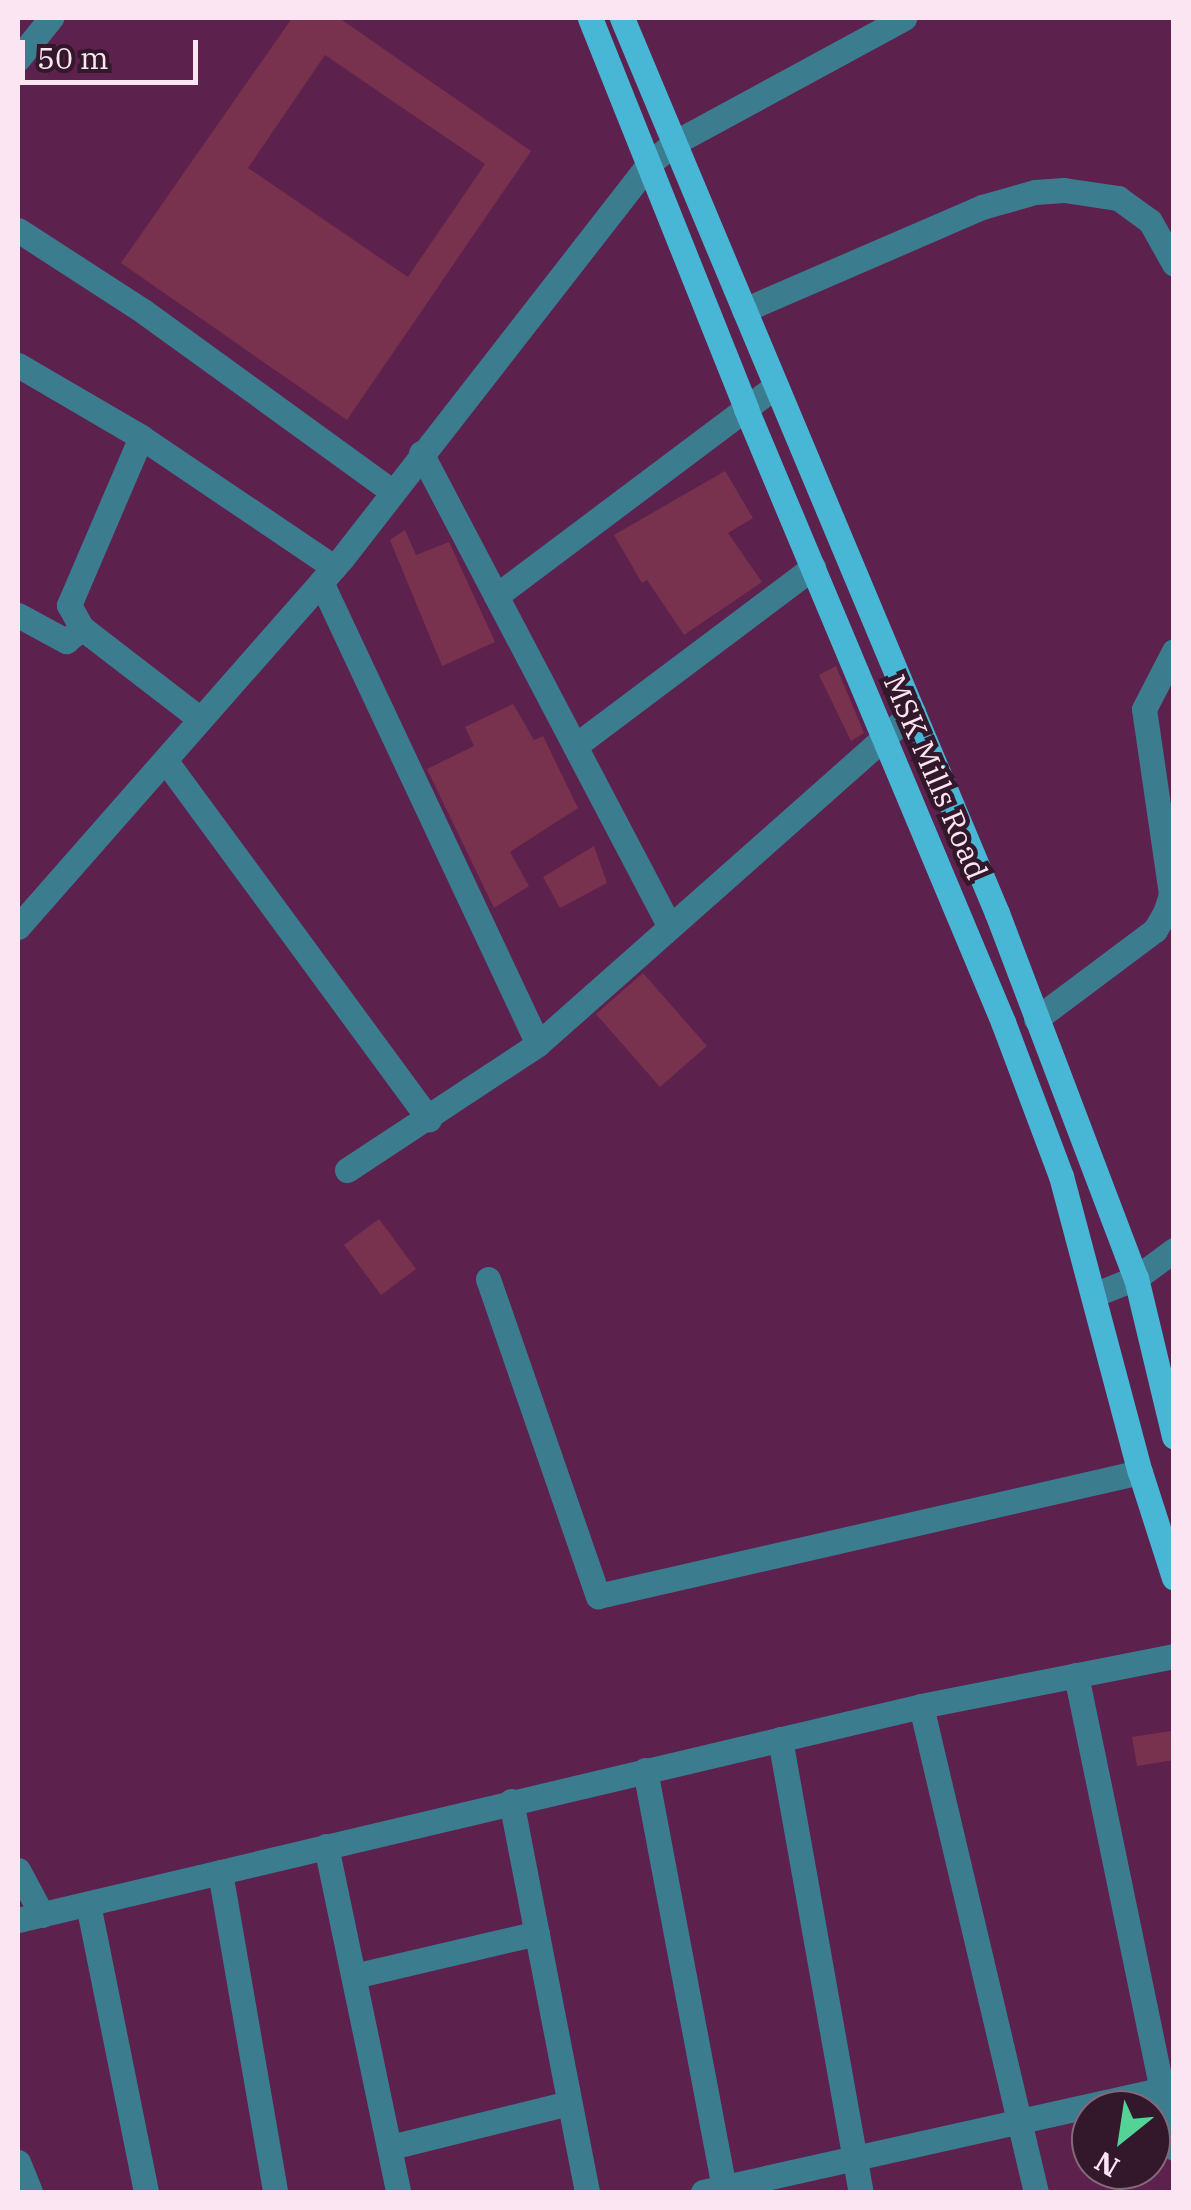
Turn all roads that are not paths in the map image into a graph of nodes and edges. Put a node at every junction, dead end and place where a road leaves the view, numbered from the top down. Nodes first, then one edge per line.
1 (52, 18) edge
2 (590, 18) edge
3 (622, 18) edge
4 (904, 18) edge
5 (18, 59) edge
6 (674, 143) junction
7 (650, 164) junction
8 (18, 230) edge
9 (1174, 264) edge
10 (744, 310) junction
11 (18, 365) edge
12 (776, 386) junction
13 (746, 408) junction
14 (141, 438) junction
15 (421, 453) junction
16 (392, 492) junction
17 (813, 567) junction
18 (327, 574) junction
19 (496, 596) junction
20 (18, 616) edge
21 (82, 628) junction
22 (1174, 651) edge
23 (913, 712) junction
24 (200, 719) junction
25 (884, 736) junction
26 (575, 746) junction
27 (165, 760) junction
28 (18, 927) edge
29 (670, 927) junction
30 (1036, 1019) junction
31 (538, 1044) junction
32 (429, 1119) junction
33 (347, 1170) dead end
34 (1174, 1250) edge
35 (1136, 1278) junction
36 (488, 1279) dead end
37 (1093, 1296) junction
38 (1174, 1436) edge
39 (1140, 1472) junction
40 (1174, 1578) edge
41 (1174, 1656) edge
42 (1076, 1675) junction
43 (921, 1706) junction
44 (780, 1739) junction
45 (644, 1770) junction
46 (511, 1800) junction
47 (326, 1846) junction
48 (18, 1870) edge
49 (220, 1872) junction
50 (88, 1904) junction
51 (30, 1917) edge
52 (537, 1933) junction
53 (354, 1976) junction
54 (1166, 2089) edge
55 (569, 2103) junction
56 (1019, 2120) junction
57 (391, 2148) junction
58 (1174, 2148) edge
59 (851, 2158) junction
60 (18, 2162) edge
61 (717, 2191) edge
62 (30, 2192) edge
63 (146, 2192) edge
64 (275, 2192) edge
65 (398, 2192) edge
66 (586, 2192) edge
67 (861, 2192) edge
68 (1036, 2192) edge

1 - 5 street
2 - 7 main road, MSK Mills Road
3 - 6 main road, MSK Mills Road
4 - 6 street
6 - 7 street
6 - 10 main road, MSK Mills Road
7 - 13 main road, MSK Mills Road
7 - 15 street
8 - 16 street
9 - 10 street
10 - 12 main road, MSK Mills Road
11 - 14 street
12 - 13 street
12 - 23 main road, MSK Mills Road
13 - 17 main road, MSK Mills Road
13 - 19 street
14 - 18 street
14 - 21 street
15 - 16 street
15 - 19 street
16 - 18 street
17 - 25 main road, MSK Mills Road
17 - 26 street
18 - 24 street
18 - 31 street
19 - 26 street
20 - 21 street
21 - 24 street
22 - 30 street
23 - 25 street
23 - 30 main road, MSK Mills Road
24 - 27 street
25 - 29 street
25 - 37 main road, MSK Mills Road
26 - 29 street
27 - 28 street
27 - 32 street
29 - 31 street
30 - 35 main road, MSK Mills Road
31 - 32 street
32 - 33 street
34 - 35 street
35 - 37 street
35 - 38 main road, MSK Mills Road
36 - 39 street
37 - 39 main road, MSK Mills Road
39 - 40 main road, MSK Mills Road
41 - 42 street
42 - 43 street
42 - 54 street
43 - 44 street
43 - 56 street
44 - 45 street
44 - 59 street
45 - 46 street
45 - 61 street
46 - 47 street
46 - 52 street
47 - 49 street
47 - 53 street
48 - 51 street
49 - 50 street
49 - 64 street
50 - 51 street
50 - 63 street
52 - 53 street
52 - 55 street
53 - 57 street
54 - 56 street
54 - 58 street
55 - 57 street
55 - 66 street
56 - 59 street
56 - 68 street
57 - 65 street
59 - 61 street
59 - 67 street
60 - 62 street

